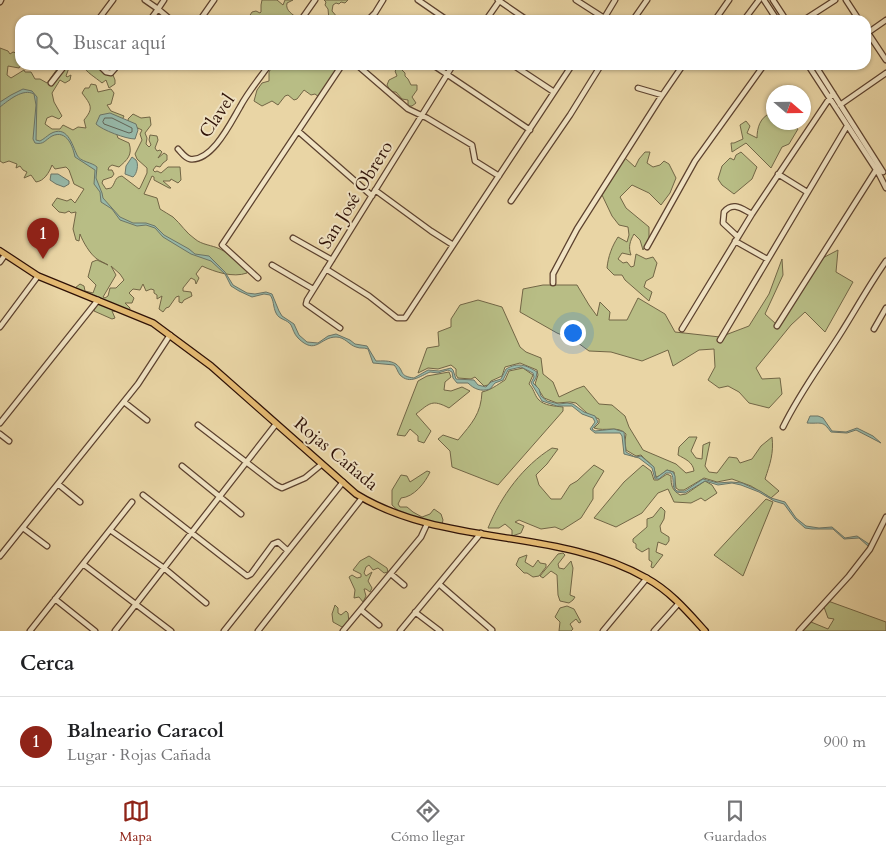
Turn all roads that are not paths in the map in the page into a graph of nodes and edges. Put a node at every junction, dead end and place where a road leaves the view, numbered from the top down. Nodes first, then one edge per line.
1 (113, 0) edge
2 (145, 0) edge
3 (164, 0) edge
4 (214, 0) edge
5 (315, 0) edge
6 (383, 0) edge
7 (418, 0) edge
8 (499, 0) edge
9 (576, 0) edge
10 (616, 0) edge
11 (647, 0) edge
12 (729, 0) edge
13 (758, 0) edge
14 (764, 0) edge
15 (773, 0) edge
16 (835, 0) edge
17 (846, 0) edge
18 (158, 9) junction
19 (375, 13) edge
20 (102, 15) edge
21 (154, 15) edge
22 (165, 15) edge
23 (204, 15) edge
24 (304, 15) edge
25 (440, 15) edge
26 (489, 15) edge
27 (520, 15) edge
28 (597, 15) edge
29 (606, 15) edge
30 (636, 15) edge
31 (718, 15) edge
32 (748, 15) edge
33 (774, 15) edge
34 (783, 15) edge
35 (812, 15) edge
36 (856, 15) edge
37 (886, 20) edge
38 (871, 29) edge
39 (871, 38) edge
40 (886, 60) edge
41 (61, 70) edge
42 (265, 70) edge
43 (339, 70) edge
44 (363, 70) edge
45 (441, 70) edge
46 (450, 70) edge
47 (521, 70) edge
48 (569, 70) edge
49 (599, 70) edge
50 (680, 70) edge
51 (760, 70) edge
52 (811, 70) edge
53 (819, 70) edge
54 (886, 73) edge
55 (447, 74) junction
56 (51, 83) dead end
57 (638, 88) dead end
58 (554, 92) junction
59 (833, 93) junction
60 (662, 95) junction
61 (829, 98) junction
62 (840, 105) junction
63 (836, 108) junction
64 (421, 116) junction
65 (847, 126) junction
66 (530, 130) junction
67 (298, 131) junction
68 (178, 149) dead end
69 (881, 171) edge
70 (778, 174) junction
71 (499, 176) junction
72 (886, 188) edge
73 (375, 190) junction
74 (807, 192) junction
75 (372, 196) junction
76 (511, 202) dead end
77 (752, 214) junction
78 (293, 238) dead end
79 (737, 239) junction
80 (453, 245) junction
81 (647, 247) dead end
82 (3, 253) edge
83 (767, 259) junction
84 (332, 260) junction
85 (886, 261) edge
86 (0, 262) edge
87 (272, 265) dead end
88 (326, 269) junction
89 (38, 276) junction
90 (258, 278) dead end
91 (553, 283) dead end
92 (313, 289) junction
93 (98, 300) junction
94 (886, 308) edge
95 (777, 326) dead end
96 (0, 327) edge
97 (340, 328) dead end
98 (682, 329) dead end
99 (874, 329) dead end
100 (170, 335) junction
101 (720, 340) dead end
102 (124, 402) junction
103 (147, 420) dead end
104 (0, 423) edge
105 (276, 424) junction
106 (198, 425) dead end
107 (783, 427) dead end
108 (0, 434) edge
109 (9, 441) dead end
110 (247, 462) junction
111 (322, 464) junction
112 (182, 466) dead end
113 (343, 482) junction
114 (58, 484) junction
115 (143, 495) dead end
116 (220, 496) junction
117 (362, 498) junction
118 (80, 502) dead end
119 (132, 502) dead end
120 (241, 514) dead end
121 (886, 517) edge
122 (427, 524) junction
123 (23, 528) junction
124 (110, 530) junction
125 (191, 533) junction
126 (481, 533) junction
127 (47, 546) dead end
128 (288, 551) junction
129 (0, 556) edge
130 (84, 564) junction
131 (164, 568) junction
132 (391, 574) junction
133 (647, 578) junction
134 (439, 584) junction
135 (404, 585) dead end
136 (55, 599) junction
137 (206, 603) dead end
138 (679, 603) junction
139 (136, 604) junction
140 (361, 610) junction
141 (415, 612) junction
142 (379, 626) dead end
143 (30, 631) edge
144 (94, 631) edge
145 (115, 631) edge
146 (171, 631) edge
147 (224, 631) edge
148 (258, 631) edge
149 (343, 631) edge
150 (400, 631) edge
151 (440, 631) edge
152 (490, 631) edge
153 (603, 631) edge
154 (654, 631) edge
155 (705, 631) edge
156 (799, 631) edge

1 - 20 street
2 - 18 street
3 - 18 street
4 - 23 street
5 - 24 street
6 - 19 street
7 - 25 street
8 - 26 street
8 - 27 street
9 - 28 street
10 - 29 street
11 - 30 street
12 - 31 street
13 - 32 street
14 - 33 street
15 - 34 street
16 - 35 street
17 - 36 street
18 - 21 street
18 - 22 street
37 - 38 street
39 - 40 street
41 - 56 street
42 - 68 street, Clavel
43 - 67 street
44 - 64 street
45 - 55 street
46 - 55 street, San José Obrero
47 - 58 street
48 - 58 street
49 - 76 street
50 - 60 street
51 - 81 street
52 - 61 street
53 - 59 street
54 - 62 street
55 - 64 street, San José Obrero
55 - 66 street
57 - 60 street
58 - 66 street
59 - 61 street
59 - 62 street
60 - 91 street
61 - 63 street
61 - 70 street
62 - 63 street
62 - 69 street
63 - 65 street
64 - 71 street
64 - 73 street, San José Obrero
65 - 69 street
65 - 74 street
66 - 71 street
67 - 75 street
67 - 90 street
69 - 72 street
69 - 95 street
70 - 74 street
70 - 77 street
71 - 80 street
73 - 75 street, San José Obrero
73 - 80 street
74 - 83 street
75 - 84 street, San José Obrero
77 - 79 street
77 - 79 street
78 - 84 street
79 - 83 street
79 - 98 street
80 - 88 street
82 - 86 street
82 - 89 main road, Rojas Cañada
83 - 101 street
84 - 88 street, San José Obrero
85 - 107 street
87 - 92 street
88 - 92 street, San José Obrero
89 - 93 main road, Rojas Cañada
89 - 96 street
92 - 97 street
93 - 100 main road, Rojas Cañada
93 - 104 street
94 - 99 street
100 - 102 street
100 - 105 main road, Rojas Cañada
102 - 103 street
102 - 114 street
105 - 110 street
105 - 111 main road, Rojas Cañada
106 - 110 street
108 - 109 street
110 - 111 street
110 - 116 street
111 - 113 main road, Rojas Cañada
112 - 116 street
113 - 117 main road, Rojas Cañada
113 - 128 street
114 - 118 street
114 - 123 street
115 - 125 street
116 - 120 street
116 - 125 street
117 - 122 main road, Rojas Cañada
117 - 148 street
119 - 124 street
121 - 156 street
122 - 126 main road, Rojas Cañada
122 - 132 street
123 - 127 street
123 - 129 street
124 - 130 street
124 - 131 street
125 - 128 street
125 - 131 street
126 - 133 main road, Rojas Cañada
126 - 134 street
128 - 147 street
130 - 136 street
130 - 139 street
131 - 137 street
131 - 139 street
132 - 135 street
132 - 140 street
133 - 138 main road, Rojas Cañada
133 - 153 street
134 - 141 street
134 - 152 street
136 - 143 street
136 - 144 street
138 - 154 street
138 - 155 main road, Rojas Cañada
139 - 145 street
139 - 146 street
140 - 142 street
140 - 149 street
141 - 150 street
141 - 151 street

